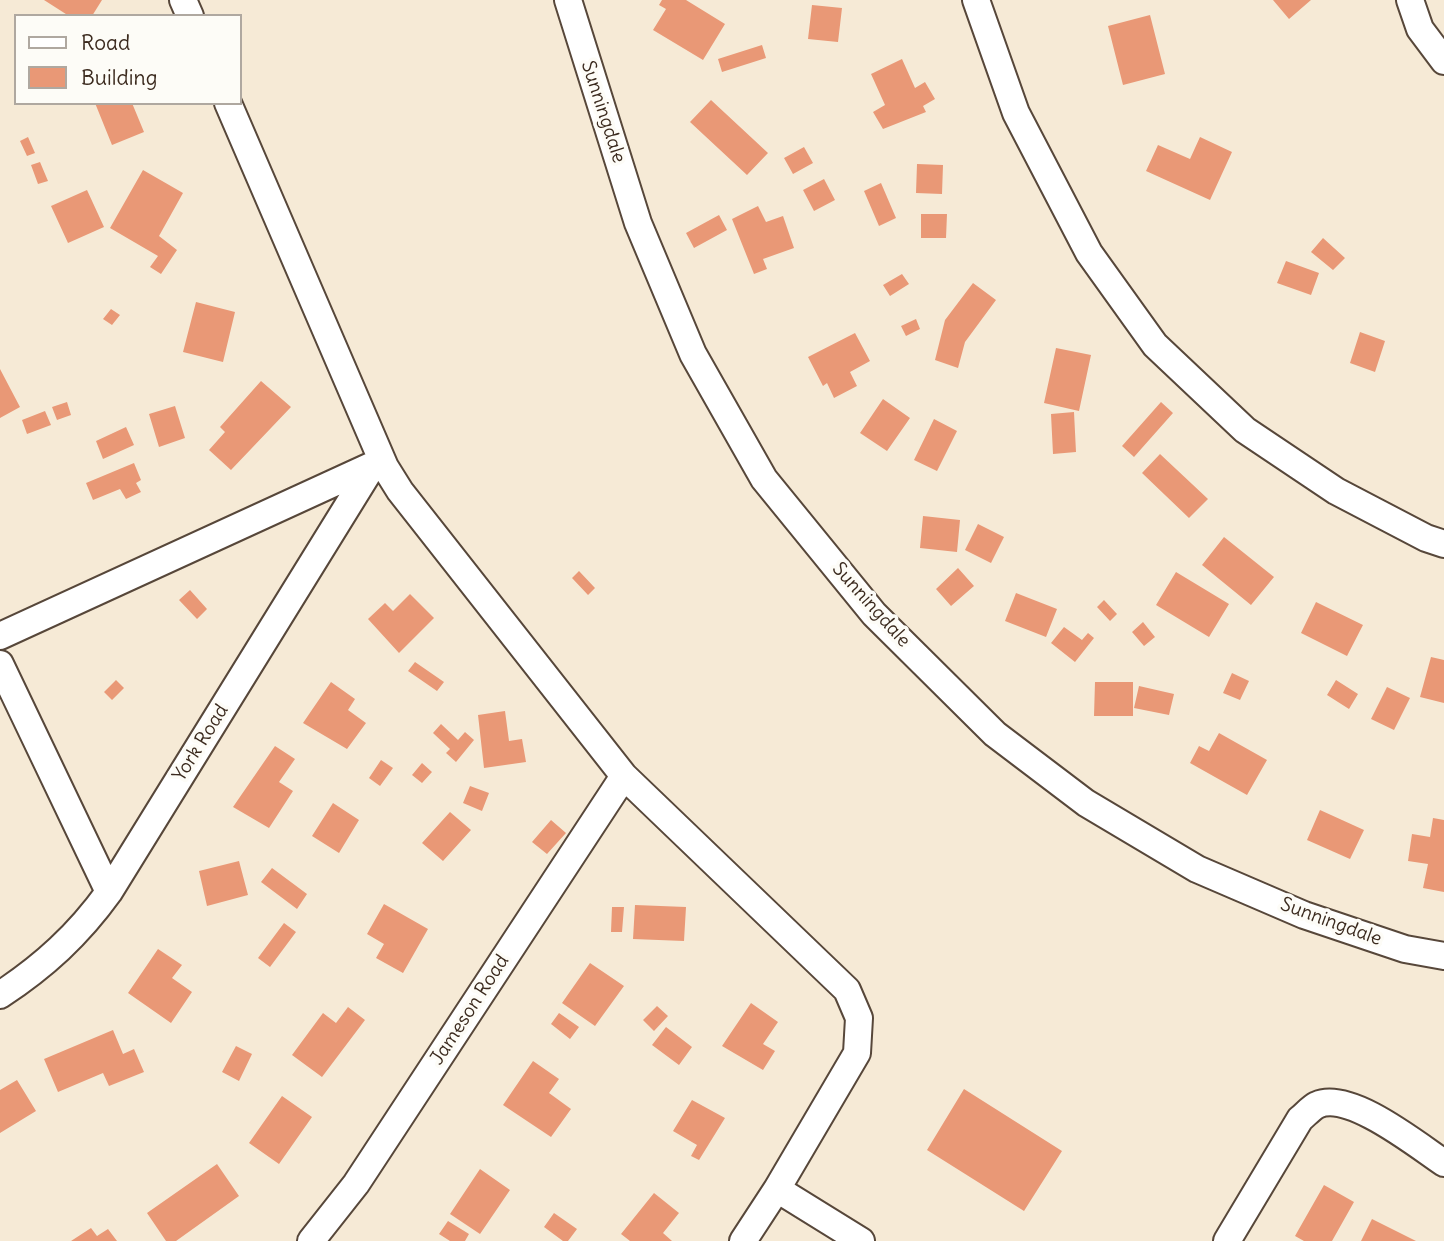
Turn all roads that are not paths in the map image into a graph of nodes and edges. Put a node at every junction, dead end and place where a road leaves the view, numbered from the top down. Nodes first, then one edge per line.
1 (568, 0) edge
2 (976, 0) edge
3 (1410, 0) edge
4 (1444, 61) edge
5 (229, 105) edge
6 (379, 466) junction
7 (1444, 544) edge
8 (0, 636) edge
9 (0, 664) edge
10 (624, 776) junction
11 (109, 892) junction
12 (1444, 956) edge
13 (0, 995) edge
14 (1444, 1163) edge
15 (777, 1189) junction
16 (311, 1241) edge
17 (743, 1241) edge
18 (861, 1241) edge
19 (1227, 1241) edge

1 - 12 street, Sunningdale
2 - 7 street
3 - 4 street
5 - 6 street
6 - 8 street
6 - 10 street
6 - 11 street, York Road
9 - 11 street
10 - 15 street
10 - 16 street, Jameson Road
11 - 13 street, York Road
14 - 19 street
15 - 17 street
15 - 18 street

